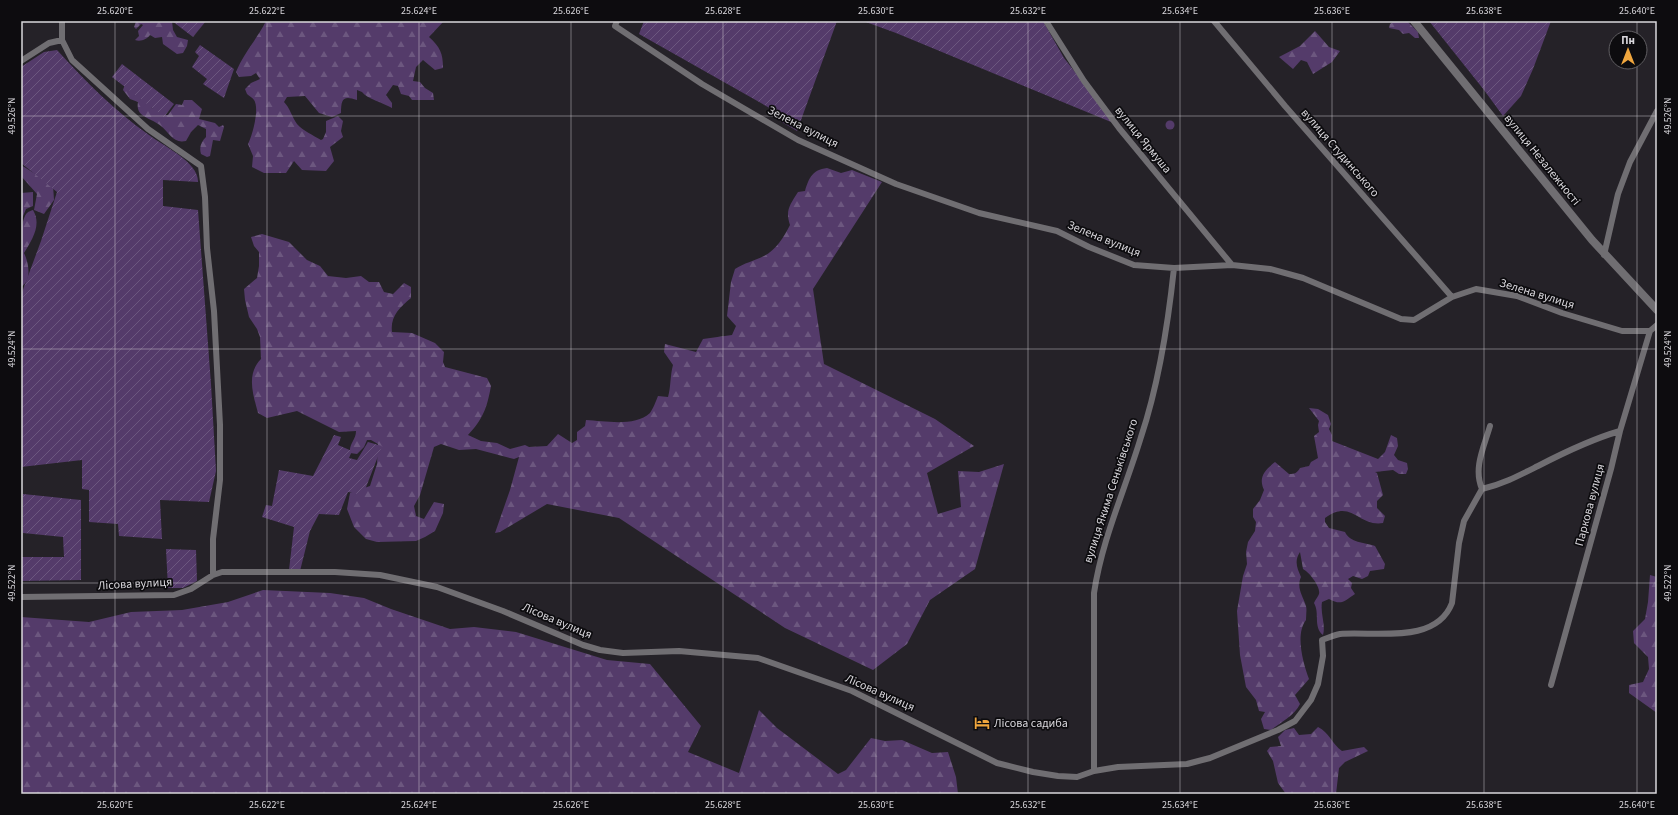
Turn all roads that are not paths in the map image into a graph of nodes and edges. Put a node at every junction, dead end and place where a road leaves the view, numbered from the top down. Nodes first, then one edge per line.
1 (62, 21) edge
2 (1046, 21) edge
3 (1214, 21) edge
4 (1414, 21) edge
5 (616, 23) edge
6 (62, 40) junction
7 (21, 61) edge
8 (1657, 111) edge
9 (1604, 254) junction
10 (1232, 265) junction
11 (1174, 268) junction
12 (1452, 297) junction
13 (1657, 310) edge
14 (1657, 325) edge
15 (1650, 331) junction
16 (1490, 426) dead end
17 (1620, 431) junction
18 (1482, 489) junction
19 (213, 575) junction
20 (21, 597) edge
21 (1551, 685) dead end
22 (1094, 771) junction

1 - 6 street
2 - 10 street, вулиця Ярмуша
3 - 12 street, вулиця Студинського
4 - 9 street, вулиця Незалежності
5 - 11 street, Зелена вулиця
6 - 7 street
6 - 19 street
8 - 9 street
9 - 13 street, вулиця Незалежності
10 - 11 street, Зелена вулиця
10 - 12 street, Зелена вулиця
11 - 22 street, вулиця Якима Сеньківського
12 - 15 street, Зелена вулиця
14 - 15 street
15 - 17 street, Паркова вулиця
16 - 18 street
17 - 18 street
17 - 21 street, Паркова вулиця
18 - 22 street, Лісова вулиця
19 - 20 street, Лісова вулиця
19 - 22 street, Лісова вулиця

